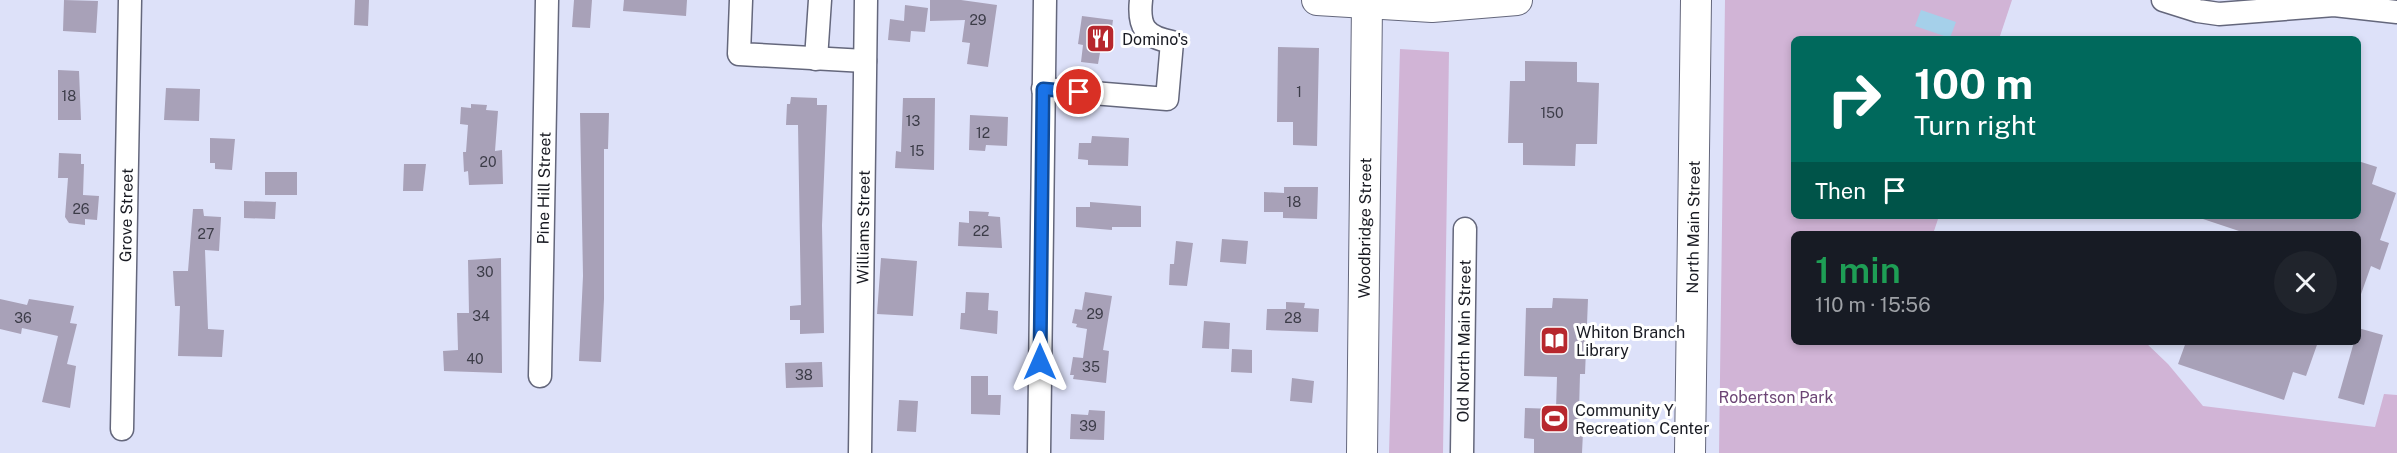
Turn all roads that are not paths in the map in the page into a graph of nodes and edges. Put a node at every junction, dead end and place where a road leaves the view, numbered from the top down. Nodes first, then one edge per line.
1 (130, 0) edge
2 (547, 0) edge
3 (741, 0) edge
4 (820, 0) edge
5 (866, 0) edge
6 (1045, 0) edge
7 (1141, 0) edge
8 (1317, 0) edge
9 (1517, 0) edge
10 (1696, 0) edge
11 (2163, 0) edge
12 (1367, 4) junction
13 (2206, 6) edge
14 (2397, 12) edge
15 (816, 59) junction
16 (865, 61) junction
17 (1043, 89) junction
18 (1465, 229) dead end
19 (540, 376) dead end
20 (122, 429) dead end
21 (860, 453) edge
22 (1039, 453) edge
23 (1362, 453) edge
24 (1462, 453) edge
25 (1690, 453) edge

1 - 20 street, Grove Street
2 - 19 street, Pine Hill Street
3 - 15 street
4 - 15 street
5 - 16 street, Williams Street
6 - 17 street
7 - 17 street
8 - 12 main road
9 - 12 main road
10 - 25 main road, North Main Street
11 - 13 street
12 - 23 main road, Woodbridge Street
13 - 14 street
15 - 16 street
16 - 21 street, Williams Street
17 - 22 street
18 - 24 street, Old North Main Street

